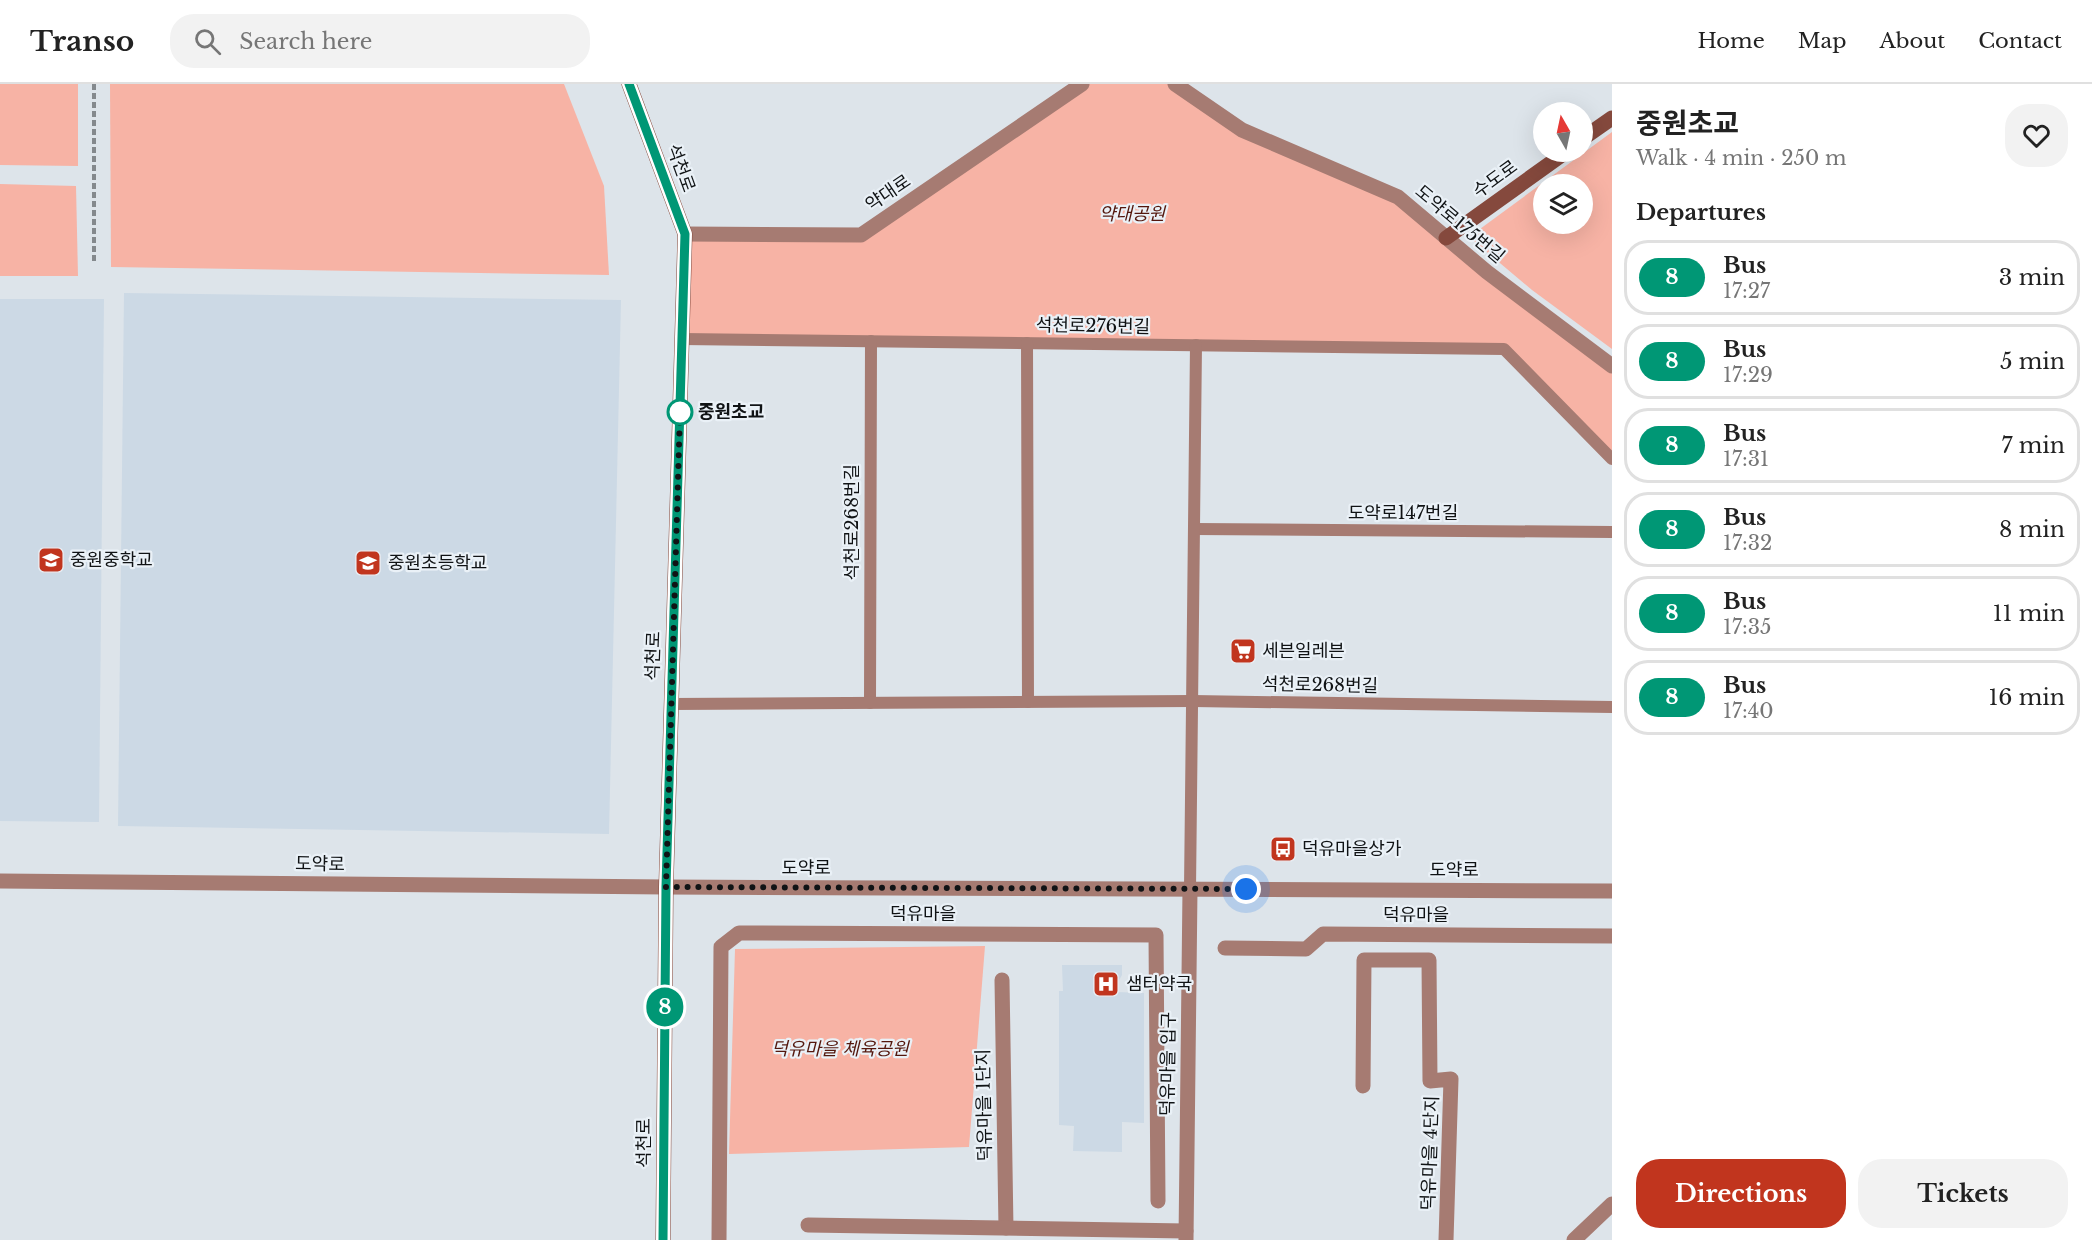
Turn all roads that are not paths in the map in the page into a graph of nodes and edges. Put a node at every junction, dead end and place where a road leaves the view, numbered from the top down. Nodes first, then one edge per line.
1 (629, 84) edge
2 (1082, 84) edge
3 (1175, 84) edge
4 (1612, 118) edge
5 (1593, 131) edge
6 (1552, 162) edge
7 (685, 234) junction
8 (1446, 238) junction
9 (682, 339) junction
10 (871, 341) junction
11 (1027, 344) junction
12 (1196, 345) junction
13 (1612, 366) edge
14 (1612, 459) edge
15 (1194, 529) junction
16 (1612, 532) edge
17 (1193, 701) junction
18 (1028, 702) junction
19 (870, 703) junction
20 (671, 704) junction
21 (1612, 707) edge
22 (0, 881) edge
23 (666, 887) junction
24 (1190, 889) junction
25 (1612, 891) edge
26 (1612, 936) edge
27 (1225, 948) dead end
28 (1002, 980) dead end
29 (1362, 1086) dead end
30 (1158, 1201) dead end
31 (1612, 1204) edge
32 (808, 1225) dead end
33 (1006, 1228) junction
34 (1186, 1236) edge
35 (663, 1240) edge
36 (719, 1240) edge
37 (1446, 1240) edge
38 (1574, 1240) edge

1 - 7 street, 석천로
2 - 7 street, 약대로
3 - 8 street, 도약로175번길
4 - 5 street
6 - 8 street, 수도로
7 - 9 street, 석천로
8 - 13 street, 도약로175번길
9 - 10 lane, 석천로276번길
9 - 20 street, 석천로
10 - 11 lane, 석천로276번길
10 - 19 lane, 석천로268번길
11 - 12 lane, 석천로276번길
11 - 18 lane
12 - 14 lane, 석천로276번길
12 - 15 lane
15 - 16 lane, 도약로147번길
15 - 17 lane
17 - 18 lane, 석천로268번길
17 - 21 lane, 석천로268번길
17 - 24 lane
18 - 19 lane, 석천로268번길
19 - 20 lane, 석천로268번길
20 - 23 street, 석천로
22 - 23 street, 도약로
23 - 24 street, 도약로
23 - 35 street, 석천로
24 - 25 street, 도약로
24 - 34 street, 덕유마을 입구
26 - 27 street, 덕유마을
28 - 33 street, 덕유마을 1단지
29 - 37 street, 덕유마을 4단지
30 - 36 street, 덕유마을
31 - 38 street
32 - 33 street
33 - 34 street

